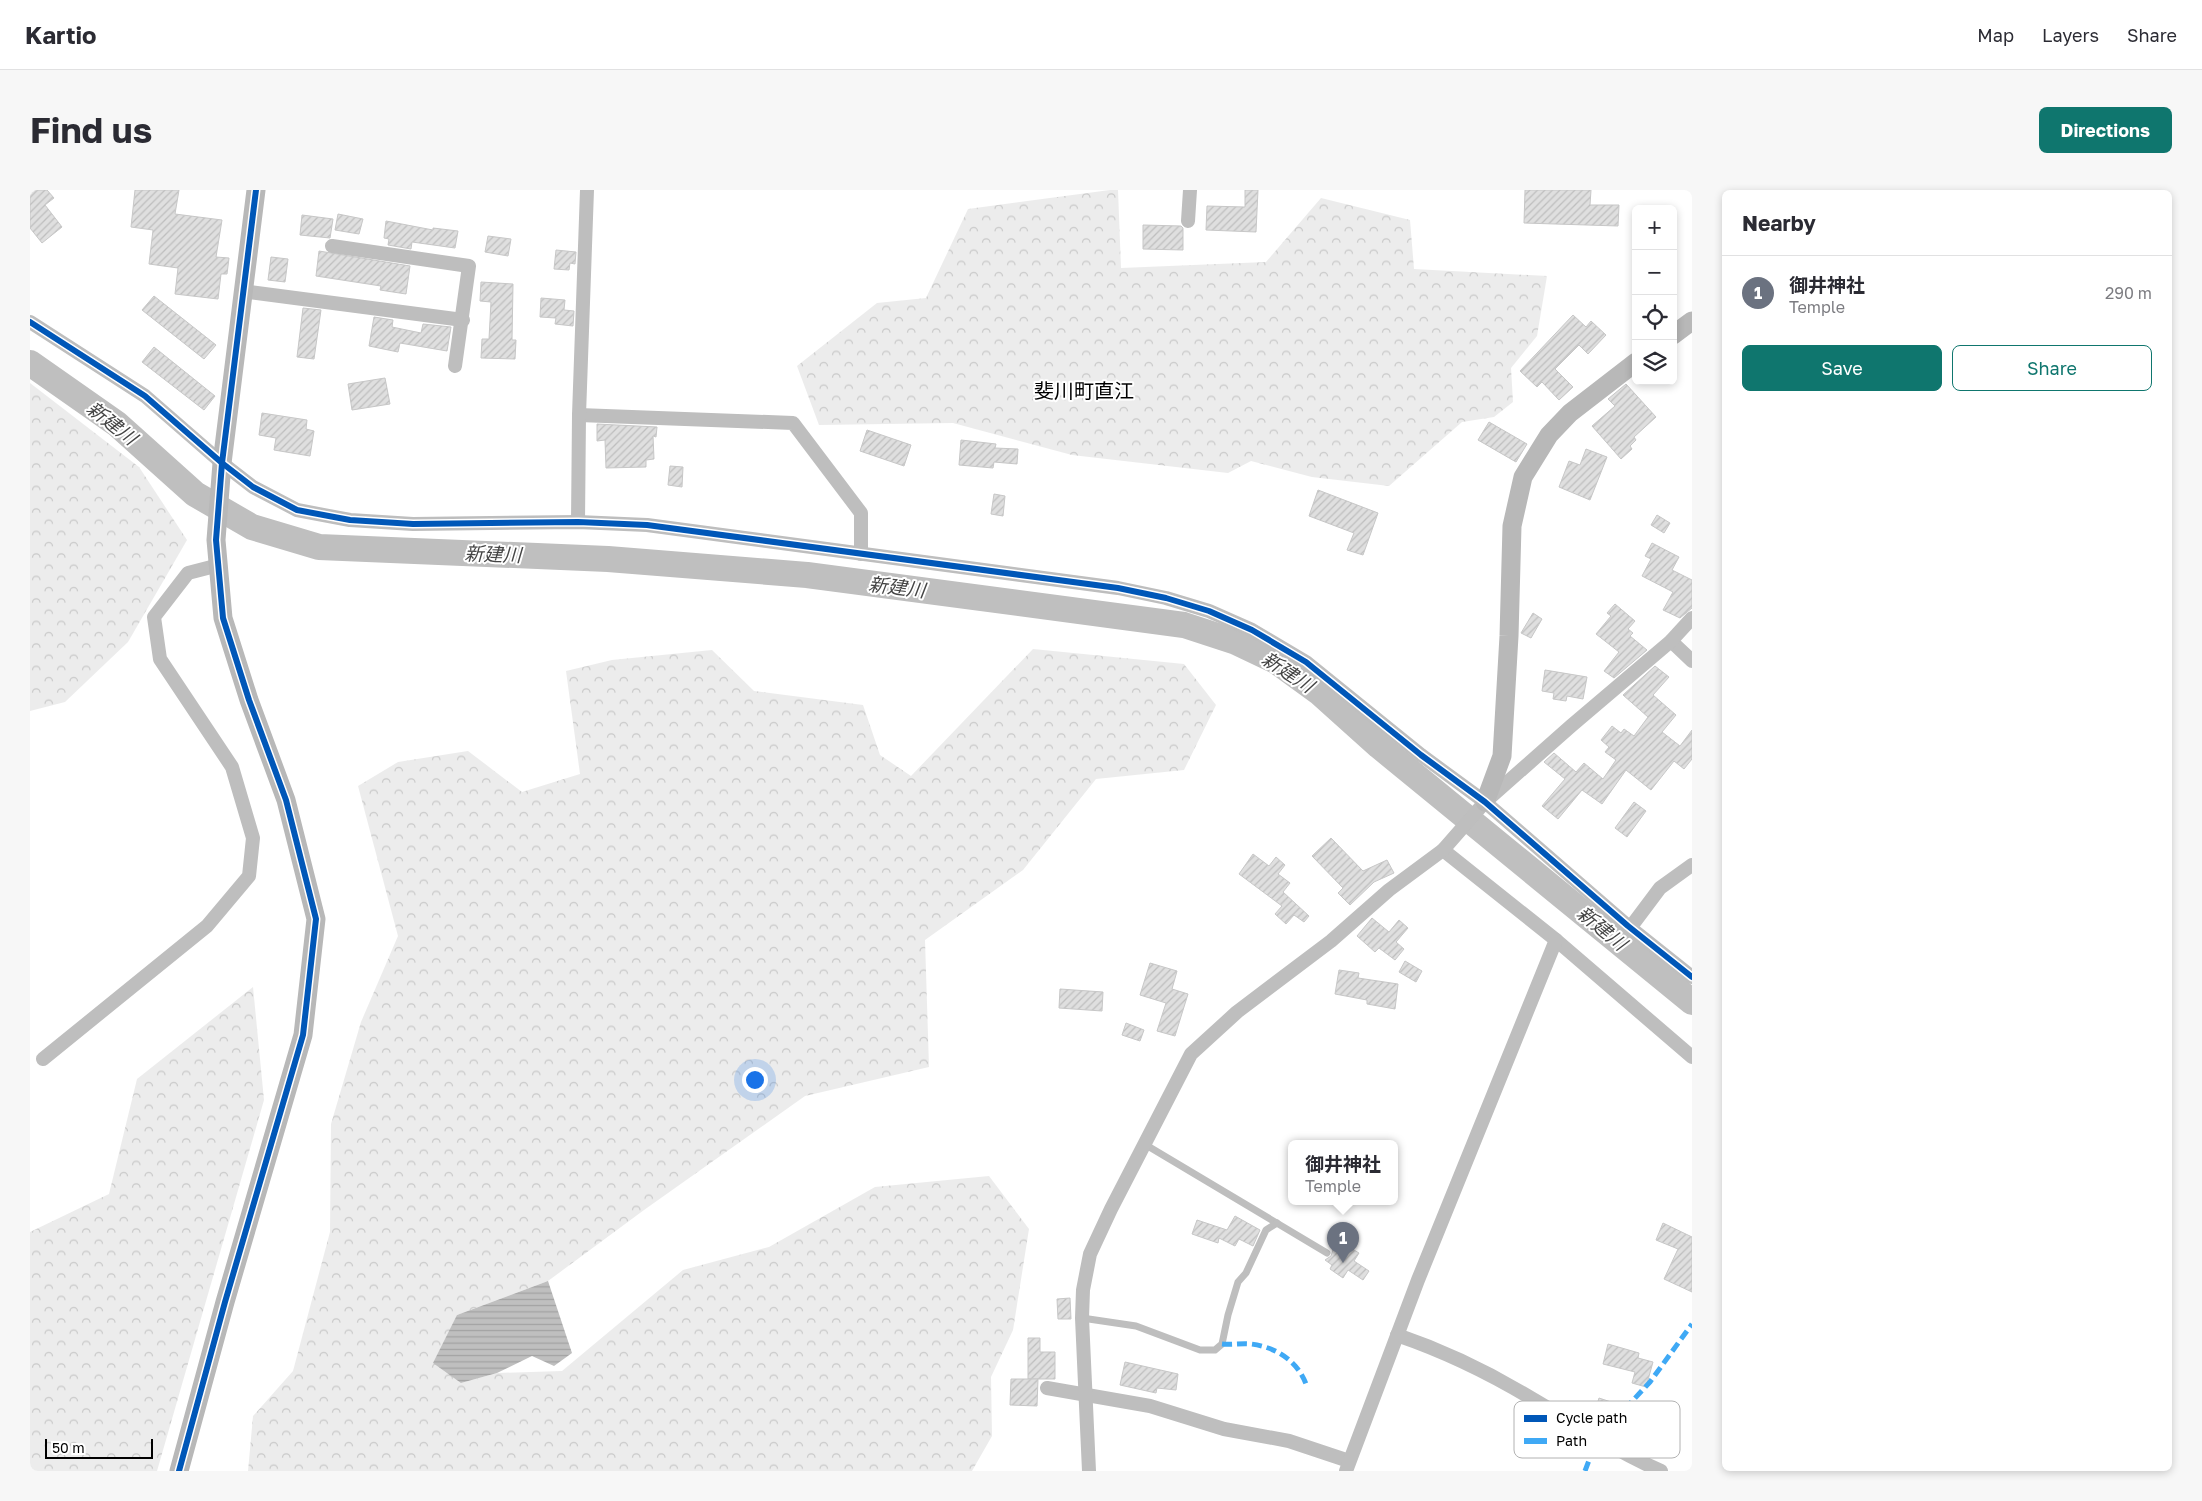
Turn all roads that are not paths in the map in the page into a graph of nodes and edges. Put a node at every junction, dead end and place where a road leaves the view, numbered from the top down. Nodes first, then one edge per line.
1 (256, 190) edge
2 (587, 190) edge
3 (1190, 190) edge
4 (1188, 221) dead end
5 (332, 246) dead end
6 (242, 290) junction
7 (463, 320) junction
8 (1692, 321) edge
9 (30, 322) edge
10 (1677, 332) edge
11 (1632, 365) edge
12 (455, 366) dead end
13 (579, 416) junction
14 (222, 462) junction
15 (578, 522) junction
16 (862, 554) junction
17 (219, 565) junction
18 (1692, 618) edge
19 (1671, 641) junction
20 (1692, 661) edge
21 (1483, 805) junction
22 (1445, 847) junction
23 (1692, 865) edge
24 (1630, 928) junction
25 (1556, 940) junction
26 (1692, 977) edge
27 (1692, 1057) edge
28 (43, 1059) dead end
29 (1146, 1145) junction
30 (1277, 1223) junction
31 (1327, 1253) dead end
32 (1082, 1318) junction
33 (1397, 1335) junction
34 (1047, 1388) dead end
35 (1084, 1394) junction
36 (1537, 1401) edge
37 (1631, 1458) edge
38 (1348, 1466) edge
39 (180, 1471) edge
40 (1089, 1471) edge
41 (1660, 1471) edge

1 - 6 street
2 - 13 street
3 - 4 street
5 - 7 street
6 - 7 street
6 - 14 street
7 - 12 street
8 - 10 street
9 - 14 street
11 - 21 street
13 - 15 street
13 - 16 street
14 - 15 street
14 - 17 street
15 - 16 street
16 - 21 street
17 - 28 street
17 - 39 street
18 - 19 street
19 - 20 street
19 - 21 street
21 - 22 street
21 - 24 street
22 - 25 street
22 - 29 street
23 - 24 street
24 - 26 street
25 - 27 street
25 - 33 street
29 - 30 lane
29 - 32 street
30 - 31 lane
30 - 32 lane
32 - 35 street
33 - 36 street
33 - 38 street
34 - 35 street
35 - 38 street
35 - 40 street
37 - 41 street

